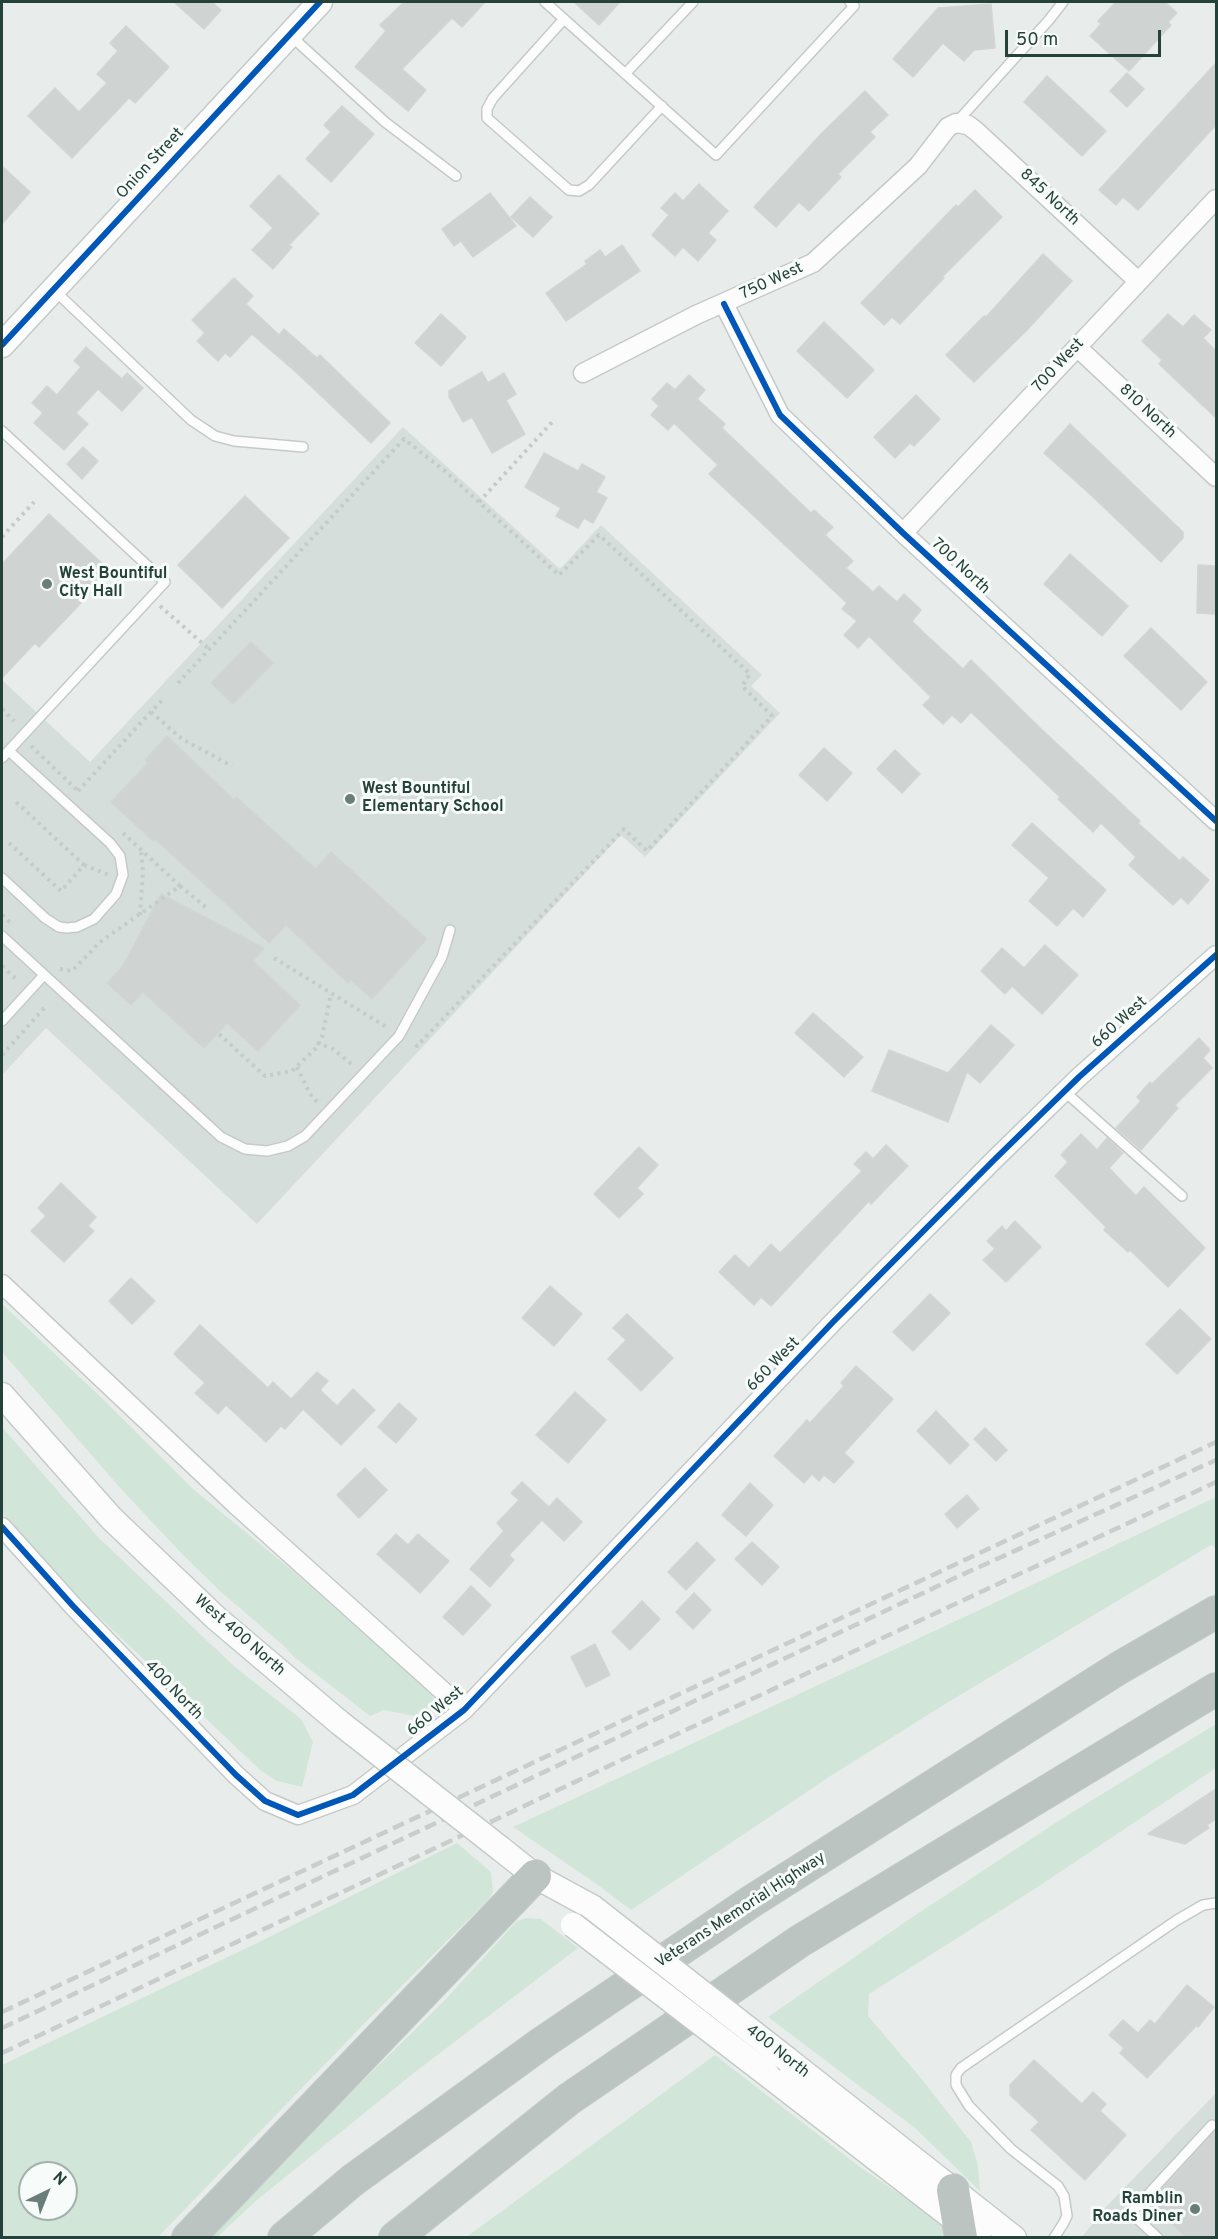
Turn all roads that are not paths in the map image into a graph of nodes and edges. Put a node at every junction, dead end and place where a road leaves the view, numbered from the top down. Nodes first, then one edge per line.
1 (545, 2) edge
2 (693, 2) edge
3 (850, 2) edge
4 (1063, 2) edge
5 (314, 3) edge
6 (564, 19) junction
7 (289, 35) junction
8 (625, 74) junction
9 (662, 106) junction
10 (956, 123) junction
11 (456, 176) dead end
12 (1216, 199) edge
13 (1138, 281) junction
14 (53, 289) junction
15 (724, 304) junction
16 (2, 345) edge
17 (1077, 347) junction
18 (583, 373) dead end
19 (2, 431) edge
20 (303, 447) dead end
21 (1216, 477) edge
22 (903, 533) junction
23 (9, 751) junction
24 (2, 758) edge
25 (1216, 821) edge
26 (2, 878) edge
27 (450, 930) dead end
28 (2, 936) edge
29 (1216, 955) edge
30 (44, 975) junction
31 (2, 1021) edge
32 (1064, 1091) junction
33 (1182, 1196) dead end
34 (2, 1284) edge
35 (2, 1395) edge
36 (2, 1527) edge
37 (1216, 1612) edge
38 (1216, 1689) edge
39 (464, 1710) junction
40 (353, 1795) joint
41 (501, 1849) joint
42 (535, 1876) junction
43 (1216, 1903) edge
44 (1212, 2126) dead end
45 (953, 2190) junction
46 (966, 2232) edge
47 (188, 2238) edge
48 (284, 2238) edge
49 (395, 2238) edge
50 (1014, 2238) edge
51 (1054, 2238) edge
52 (1158, 2238) edge

1 - 6 lane
2 - 8 lane
3 - 9 lane
4 - 10 lane
5 - 7 street, Onion Street
6 - 8 lane
6 - 9 lane
7 - 11 lane
7 - 14 street, Onion Street
8 - 9 lane
10 - 13 street, 845 North
10 - 15 street, 750 West
12 - 13 street, 700 West
13 - 17 street, 700 West
14 - 16 street, Onion Street
14 - 20 lane
15 - 18 street, 750 West
15 - 22 street, 700 North
17 - 21 street, 810 North
17 - 22 street, 700 West
19 - 23 lane
22 - 25 street, 700 North
23 - 24 lane
23 - 26 lane
27 - 30 lane
28 - 30 lane
29 - 32 street, 660 West
30 - 31 lane
32 - 33 lane
32 - 39 street, 660 West
34 - 39 street
35 - 41 street, West 400 North, bridge
36 - 40 street, 400 North
37 - 48 highway, Veterans Memorial Highway
38 - 49 highway
39 - 40 street, 660 West
41 - 42 street, 400 North
42 - 45 street, 400 North, bridge
42 - 46 street, 400 North, bridge
42 - 47 highway
43 - 51 lane
44 - 52 lane
45 - 46 highway
45 - 50 street, 400 North

